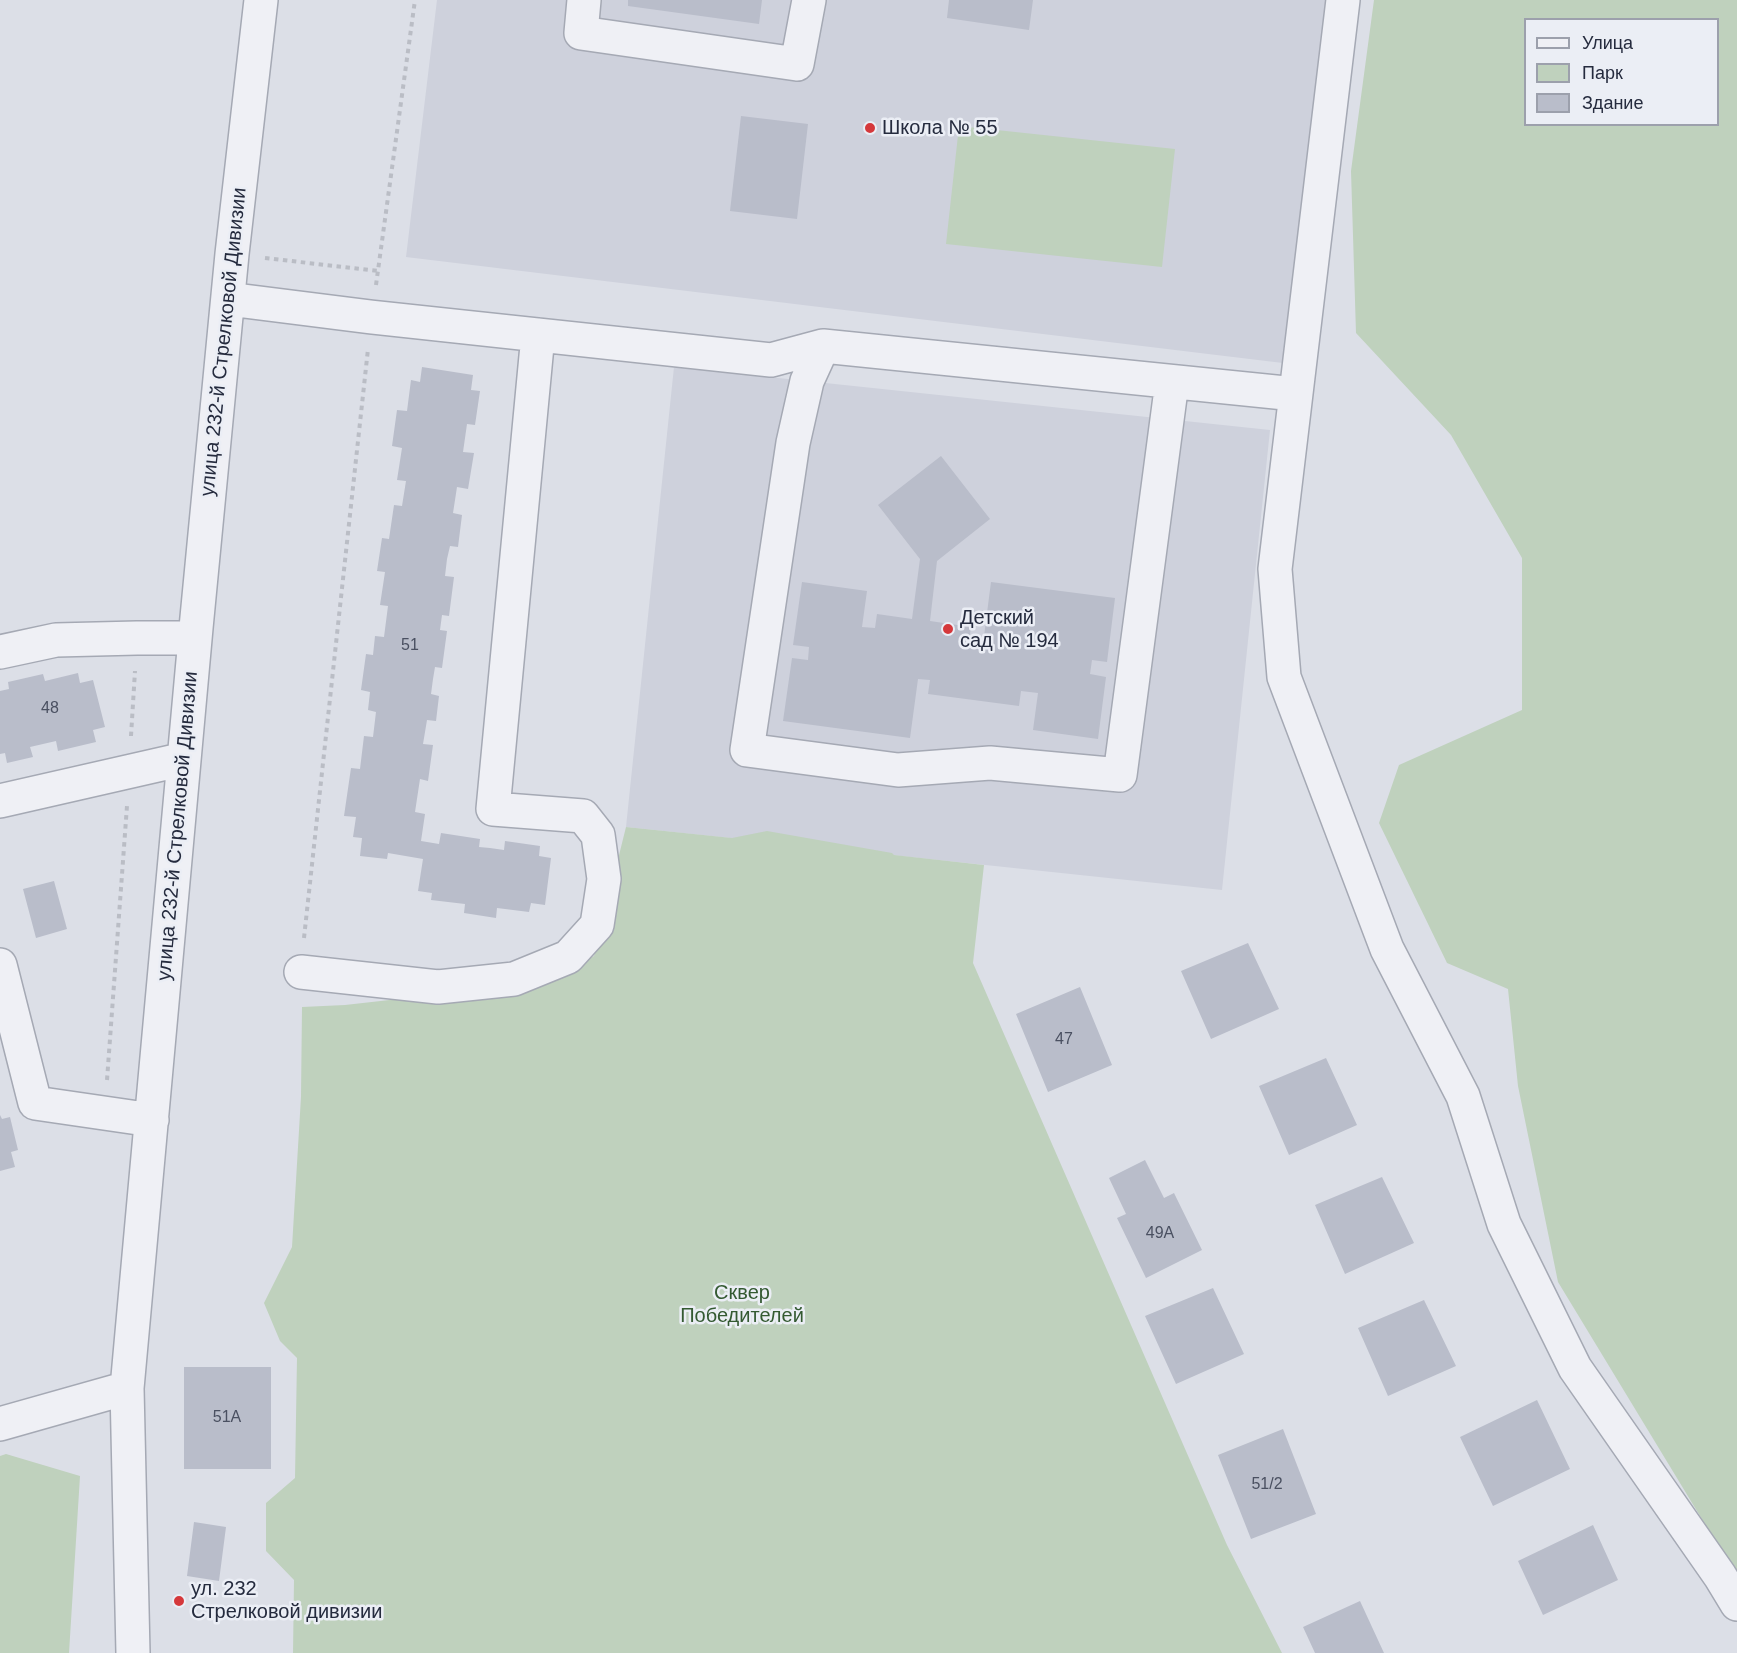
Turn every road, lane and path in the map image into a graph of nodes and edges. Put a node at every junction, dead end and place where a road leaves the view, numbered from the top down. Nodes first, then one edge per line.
1 (261, 0) edge
2 (415, 0) edge
3 (584, 0) edge
4 (809, 0) edge
5 (1343, 0) edge
6 (232, 254) junction
7 (378, 271) junction
8 (228, 299) junction
9 (371, 317) junction
10 (538, 335) junction
11 (823, 346) junction
12 (1172, 382) junction
13 (1295, 394) junction
14 (137, 638) junction
15 (195, 638) junction
16 (0, 652) edge
17 (184, 759) junction
18 (129, 771) junction
19 (0, 801) edge
20 (0, 965) edge
21 (301, 972) joint
22 (105, 1113) junction
23 (152, 1120) junction
24 (127, 1388) junction
25 (0, 1425) edge
26 (1737, 1604) edge
27 (133, 1653) edge

1 - 6 street, улица 232-й Стрелковой Дивизии
2 - 7 path
3 - 4 street
5 - 13 street
6 - 7 path
6 - 8 street, улица 232-й Стрелковой Дивизии
7 - 9 path
8 - 9 street
8 - 15 street, улица 232-й Стрелковой Дивизии
9 - 10 street
9 - 21 path
10 - 11 street
10 - 21 street
11 - 12 street
11 - 12 street
12 - 13 street
13 - 26 street
14 - 15 street
14 - 16 street
14 - 18 path
15 - 17 street, улица 232-й Стрелковой Дивизии
17 - 18 street
17 - 23 street, улица 232-й Стрелковой Дивизии
18 - 19 street
18 - 22 path
20 - 22 street
22 - 23 street
23 - 24 street, улица 232-й Стрелковой Дивизии
24 - 25 street
24 - 27 street, улица 232-й Стрелковой Дивизии

